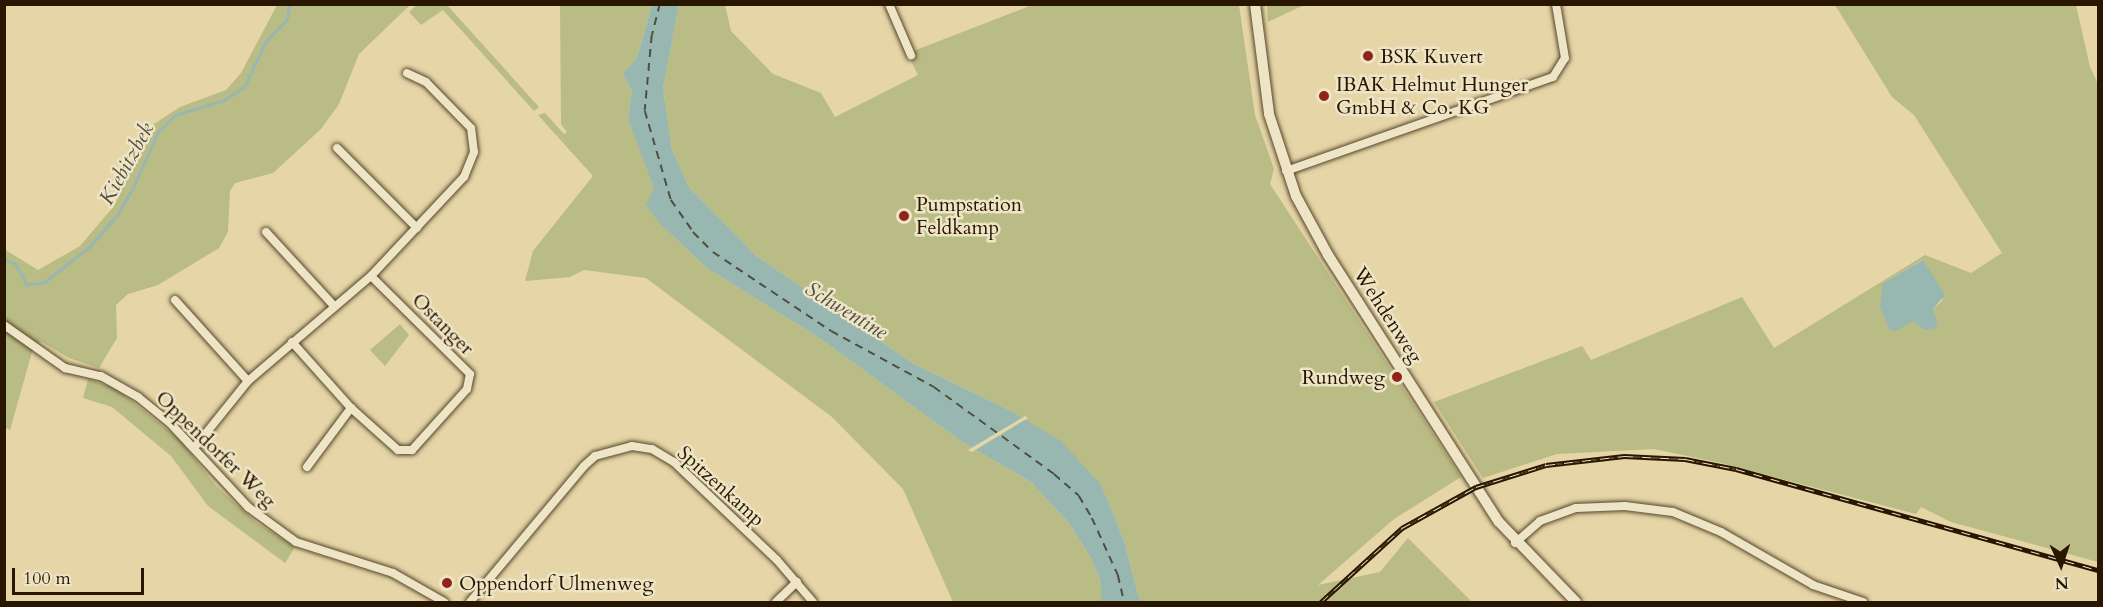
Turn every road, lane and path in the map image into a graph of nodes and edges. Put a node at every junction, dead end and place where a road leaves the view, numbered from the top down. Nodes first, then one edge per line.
1 (889, 4) edge
2 (1255, 4) edge
3 (1556, 4) edge
4 (911, 56) dead end
5 (407, 73) dead end
6 (337, 148) dead end
7 (1286, 171) junction
8 (417, 228) junction
9 (266, 232) dead end
10 (371, 276) junction
11 (175, 300) dead end
12 (334, 306) junction
13 (4, 325) edge
14 (292, 342) junction
15 (248, 381) junction
16 (351, 408) junction
17 (194, 448) junction
18 (307, 467) dead end
19 (1515, 543) junction
20 (797, 582) junction
21 (1857, 602) edge
22 (444, 603) edge
23 (470, 603) edge
24 (777, 603) edge
25 (813, 603) edge
26 (1576, 603) edge

1 - 4 street
2 - 7 main road, Wehdenweg
3 - 7 street
5 - 8 street
6 - 8 street
7 - 19 main road, Wehdenweg
8 - 10 street
9 - 12 street
10 - 12 street
10 - 16 street, Ostanger
11 - 15 street
12 - 14 street
13 - 17 street, Oppendorfer Weg
14 - 15 street
14 - 16 street, Ostanger
15 - 17 street
16 - 18 street
17 - 22 street, Oppendorfer Weg
19 - 21 street
19 - 26 main road, Wehdenweg
20 - 23 street, Spitzenkamp
20 - 24 street
20 - 25 street, Spitzenkamp

